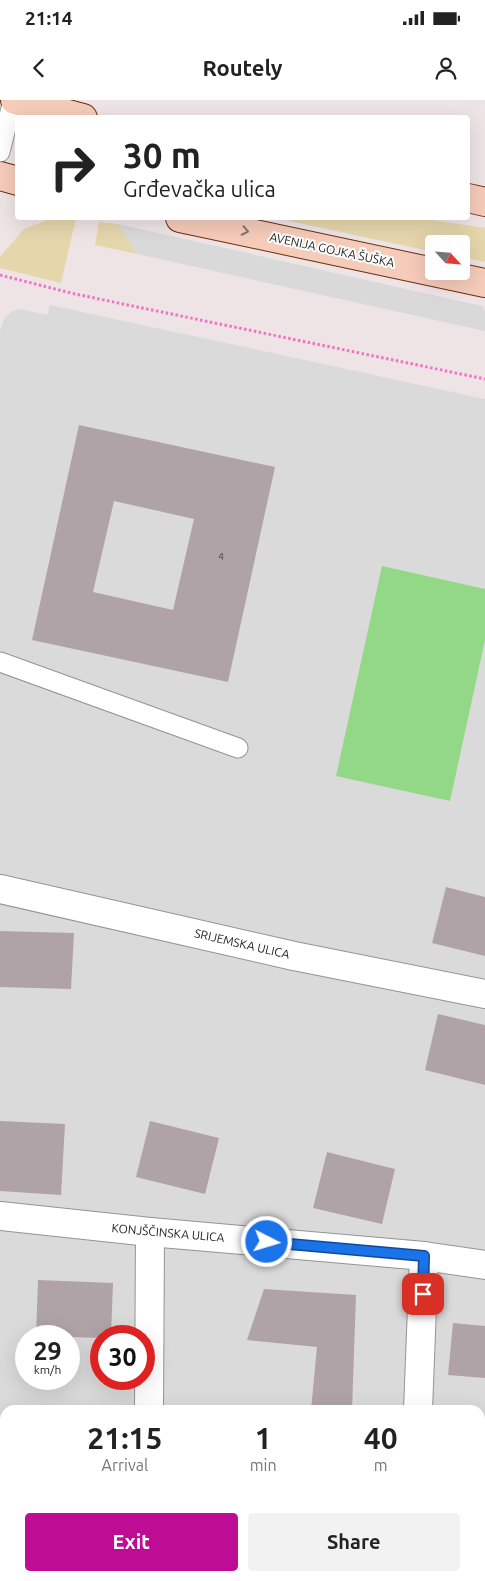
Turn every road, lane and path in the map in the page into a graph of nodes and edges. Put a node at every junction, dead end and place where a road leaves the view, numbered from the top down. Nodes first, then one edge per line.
1 (14, 100) edge
2 (72, 115) edge
3 (0, 152) edge
4 (0, 176) edge
5 (15, 180) edge
6 (470, 198) edge
7 (485, 202) edge
8 (189, 220) edge
9 (0, 275) edge
10 (485, 283) edge
11 (485, 380) edge
12 (0, 662) edge
13 (238, 748) dead end
14 (0, 888) edge
15 (485, 994) edge
16 (0, 1216) edge
17 (150, 1232) junction
18 (424, 1256) junction
19 (485, 1264) edge
20 (149, 1405) edge
21 (418, 1405) edge

1 - 2 main road
1 - 3 lane
4 - 5 main road
6 - 7 main road
8 -> 10 main road, AVENIJA GOJKA ŠUŠKA
9 - 11 path
12 - 13 lane
14 - 15 street, SRIJEMSKA ULICA
16 - 17 street, KONJŠČINSKA ULICA
17 - 18 street, KONJŠČINSKA ULICA
17 - 20 street
18 - 19 street, KONJŠČINSKA ULICA
18 - 21 street

